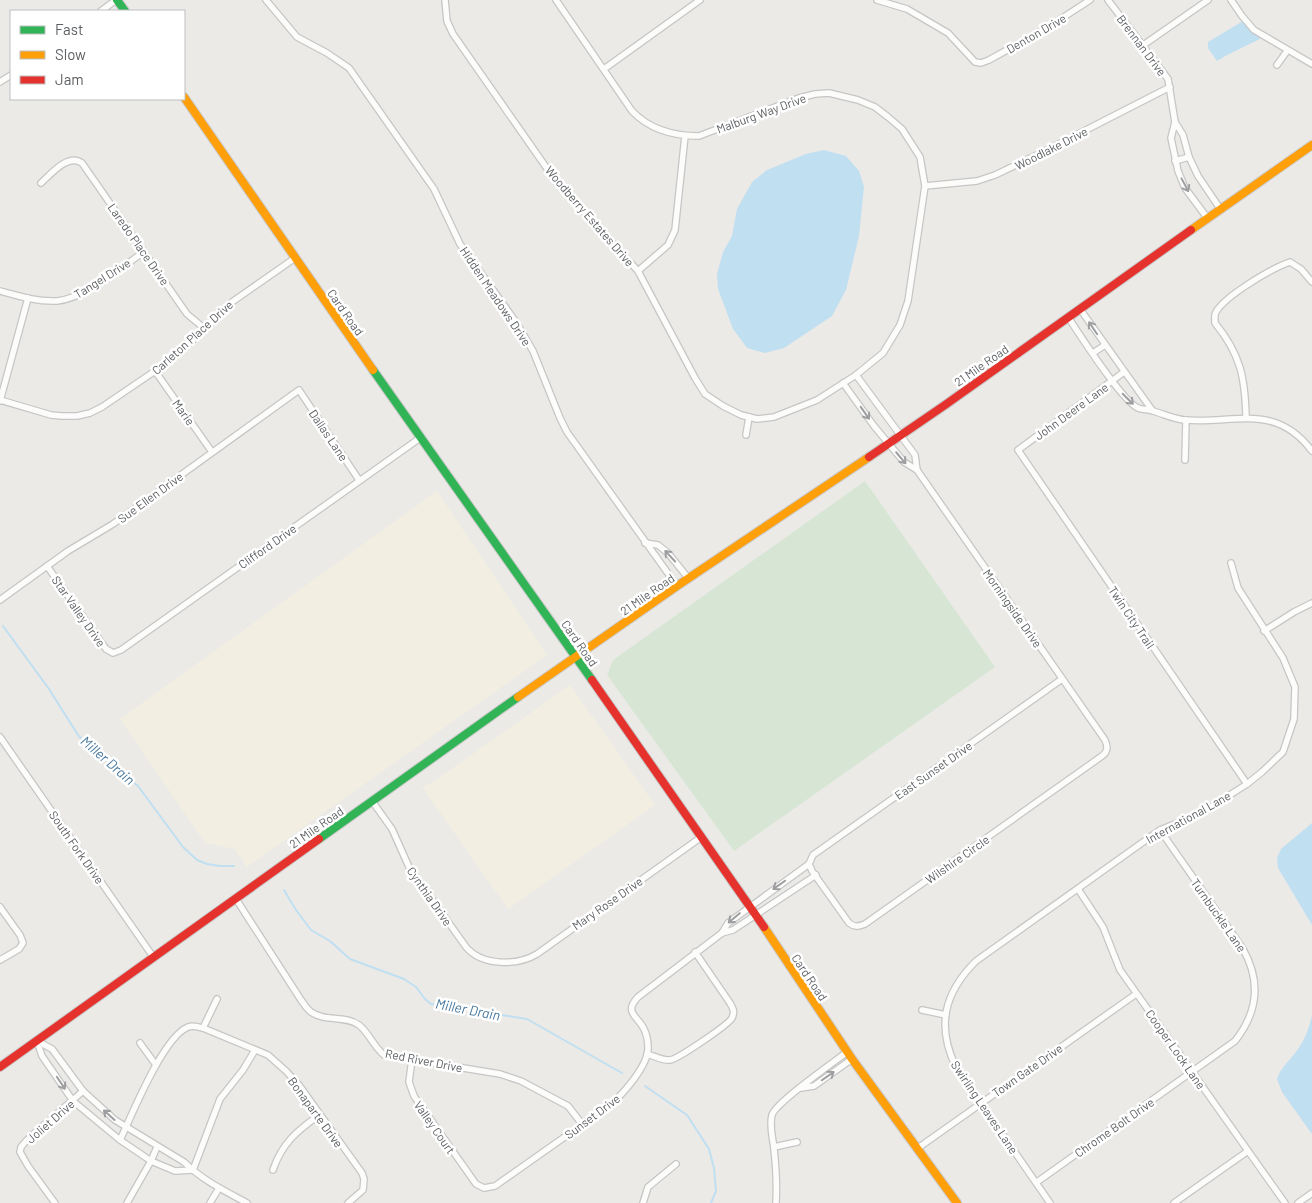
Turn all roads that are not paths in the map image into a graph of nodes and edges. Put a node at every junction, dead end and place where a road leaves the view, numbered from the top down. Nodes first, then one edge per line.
1 (117, 0) edge
2 (266, 0) edge
3 (445, 0) edge
4 (556, 0) edge
5 (700, 0) edge
6 (877, 0) edge
7 (1090, 0) edge
8 (1108, 0) edge
9 (1208, 0) edge
10 (1231, 0) edge
11 (102, 10) edge
12 (1142, 46) junction
13 (1287, 51) junction
14 (1312, 64) edge
15 (1276, 66) dead end
16 (604, 69) junction
17 (1170, 87) junction
18 (185, 98) edge
19 (1175, 122) junction
20 (685, 136) junction
21 (1312, 146) edge
22 (1189, 157) junction
23 (1175, 161) junction
24 (41, 183) dead end
25 (924, 186) junction
26 (1221, 210) junction
27 (1208, 219) junction
28 (144, 252) junction
29 (295, 258) junction
30 (638, 272) junction
31 (1312, 282) edge
32 (0, 291) edge
33 (28, 298) junction
34 (1080, 309) junction
35 (1068, 317) junction
36 (205, 329) junction
37 (1105, 345) junction
38 (1092, 353) junction
39 (155, 371) junction
40 (1124, 372) junction
41 (856, 375) junction
42 (1112, 381) junction
43 (843, 383) junction
44 (299, 390) joint
45 (0, 401) edge
46 (1152, 410) junction
47 (749, 417) junction
48 (1246, 417) junction
49 (1186, 420) junction
50 (746, 435) dead end
51 (900, 435) junction
52 (420, 438) junction
53 (888, 443) junction
54 (1018, 450) joint
55 (1312, 451) edge
56 (212, 452) junction
57 (1184, 460) dead end
58 (917, 470) junction
59 (359, 480) junction
60 (645, 543) junction
61 (1231, 563) dead end
62 (47, 566) junction
63 (689, 579) junction
64 (677, 586) junction
65 (0, 600) edge
66 (1312, 603) edge
67 (1264, 631) junction
68 (113, 653) joint
69 (576, 657) junction
70 (1062, 679) junction
71 (0, 737) edge
72 (1107, 748) joint
73 (1246, 784) junction
74 (372, 802) junction
75 (1160, 830) junction
76 (700, 838) junction
77 (809, 864) junction
78 (816, 875) junction
79 (1078, 889) junction
80 (236, 899) junction
81 (0, 907) edge
82 (749, 907) junction
83 (756, 916) junction
84 (722, 933) junction
85 (695, 952) junction
86 (154, 958) junction
87 (0, 960) edge
88 (512, 962) joint
89 (1136, 994) junction
90 (217, 999) dead end
91 (948, 1002) joint
92 (922, 1010) dead end
93 (946, 1015) junction
94 (203, 1028) junction
95 (38, 1040) junction
96 (140, 1043) dead end
97 (255, 1050) junction
98 (847, 1052) junction
99 (648, 1054) junction
100 (412, 1059) junction
101 (852, 1059) junction
102 (156, 1064) junction
103 (0, 1067) edge
104 (1192, 1072) junction
105 (801, 1088) junction
106 (83, 1091) junction
107 (73, 1101) junction
108 (982, 1102) junction
109 (319, 1115) junction
110 (582, 1124) junction
111 (126, 1128) junction
112 (120, 1140) junction
113 (797, 1142) dead end
114 (158, 1147) junction
115 (774, 1147) junction
116 (918, 1148) junction
117 (1248, 1151) junction
118 (151, 1161) junction
119 (676, 1164) dead end
120 (193, 1170) junction
121 (273, 1170) dead end
122 (1037, 1182) junction
123 (480, 1187) joint
124 (220, 1188) junction
125 (1312, 1193) edge
126 (55, 1203) edge
127 (127, 1203) edge
128 (210, 1203) edge
129 (248, 1203) edge
130 (348, 1203) edge
131 (643, 1203) edge
132 (776, 1203) edge
133 (957, 1203) edge
134 (1050, 1203) edge
135 (1174, 1203) edge
136 (1285, 1203) edge
137 (1298, 1203) edge

1 - 11 street
2 - 60 street, Hidden Meadows Drive
3 - 30 street, Woodberry Estates Drive
4 - 16 street, Malburg Way Drive
5 - 16 street
6 - 7 street, Denton Drive
8 - 12 street, Brennan Drive
9 - 12 street
10 - 13 street
12 - 17 street, Brennan Drive
13 - 14 street
13 - 15 street
16 - 20 street, Malburg Way Drive
17 - 19 street, Brennan Drive
17 - 25 street, Woodlake Drive
18 - 29 street, Card Road
19 - 22 street, Brennan Drive
19 - 23 street, Brennan Drive
20 - 25 street, Malburg Way Drive
20 - 30 street
21 - 26 street, 21 Mile Road
22 - 23 street
22 - 26 street, Brennan Drive
23 -> 27 street, Brennan Drive
24 - 28 street, Laredo Place Drive
25 - 41 street, Malburg Way Drive
26 - 27 street, 21 Mile Road
27 - 34 street, 21 Mile Road
28 - 33 street, Tangel Drive
28 - 36 street, Laredo Place Drive
29 - 36 street, Carleton Place Drive
29 - 52 street, Card Road
30 - 47 street, Woodberry Estates Drive
31 - 48 street
32 - 33 street, Tangel Drive
33 - 45 street
34 - 35 street, 21 Mile Road
37 -> 34 street
35 - 38 street
35 - 51 street, 21 Mile Road
36 - 39 street, Carleton Place Drive
37 - 38 street
37 - 40 street
38 - 42 street
39 - 45 street, Carleton Place Drive
39 - 56 street, Marie
40 - 42 street, John Deere Lane
40 - 46 street
41 - 43 street, Woodberry Estates Drive
41 - 51 street, Morningside Drive
42 -> 46 street
42 - 54 street, John Deere Lane
43 - 47 street, Woodberry Estates Drive
43 -> 53 street, Morningside Drive
44 - 56 street, Sue Ellen Drive
44 - 59 street, Dallas Lane
46 - 49 street
47 - 50 street
48 - 49 street
48 - 55 street
49 - 57 street
51 - 53 street, 21 Mile Road
51 - 58 street, Morningside Drive
52 - 59 street, Clifford Drive
52 - 69 street, Card Road
53 -> 58 street, Morningside Drive
53 - 63 street, 21 Mile Road
54 - 73 street, Twin City Trail
56 - 62 street, Sue Ellen Drive
58 - 70 street, Morningside Drive
59 - 68 street, Clifford Drive
63 -> 60 street, Hidden Meadows Drive
60 - 64 street, Hidden Meadows Drive
61 - 67 street, International Lane
62 - 65 street, Sue Ellen Drive
62 - 68 street, Star Valley Drive
63 - 64 street, 21 Mile Road
64 - 69 street, 21 Mile Road
66 - 67 street
67 - 73 street, International Lane
69 - 74 street, 21 Mile Road
69 - 76 street, Card Road
70 - 72 street, Morningside Drive
70 - 77 street, East Sunset Drive
71 - 86 street, South Fork Drive
72 - 78 street, Wilshire Circle
73 - 75 street, International Lane
74 - 80 street, 21 Mile Road
74 - 88 street, Cynthia Drive
75 - 79 street, International Lane
75 - 104 street, Turnbuckle Lane
76 - 82 street, Card Road
76 - 88 street, Mary Rose Drive
77 - 78 street
77 -> 82 street, East Sunset Drive
78 - 83 street
79 - 89 street, Cooper Lock Lane
79 - 91 street, International Lane
80 - 86 street, 21 Mile Road
80 - 100 street, Red River Drive
81 - 87 street
82 - 83 street, Card Road
82 -> 84 street
83 - 84 street
83 - 98 street, Card Road
84 - 85 street
85 - 99 street
85 - 99 street
86 - 95 street, 21 Mile Road
89 - 104 street, Cooper Lock Lane
89 - 108 street, Town Gate Drive
90 - 94 street
91 - 93 street, Swirling Leaves Lane
92 - 93 street
93 - 108 street, Swirling Leaves Lane
94 - 97 street, Bonaparte Drive
94 - 102 street
95 - 103 street, 21 Mile Road
95 - 106 street
95 -> 107 street
96 - 102 street
97 - 109 street, Bonaparte Drive
97 - 120 street
98 - 101 street, Card Road
98 - 105 street
99 - 110 street, Sunset Drive
100 - 110 street, Red River Drive
100 - 123 street, Valley Court
105 -> 101 street
101 - 116 street, Card Road
102 - 111 street
104 - 117 street, Cooper Lock Lane
104 - 122 street, Chrome Bolt Drive
105 - 115 street
106 - 107 street, Joliet Drive
111 -> 106 street
107 - 112 street
107 - 126 street, Joliet Drive
108 - 116 street, Town Gate Drive
108 - 122 street, Swirling Leaves Lane
109 - 121 street
109 - 130 street, Bonaparte Drive
110 - 123 street, Sunset Drive
111 - 112 street
111 - 114 street
112 - 118 street
113 - 115 street
114 - 118 street
114 - 120 street
115 - 132 street
116 - 133 street, Card Road
117 - 135 street
117 - 136 street, Cooper Lock Lane
118 - 120 street
118 - 127 street
119 - 131 street
120 - 124 street
122 - 134 street, Swirling Leaves Lane
124 - 128 street
124 - 129 street
125 - 137 street

